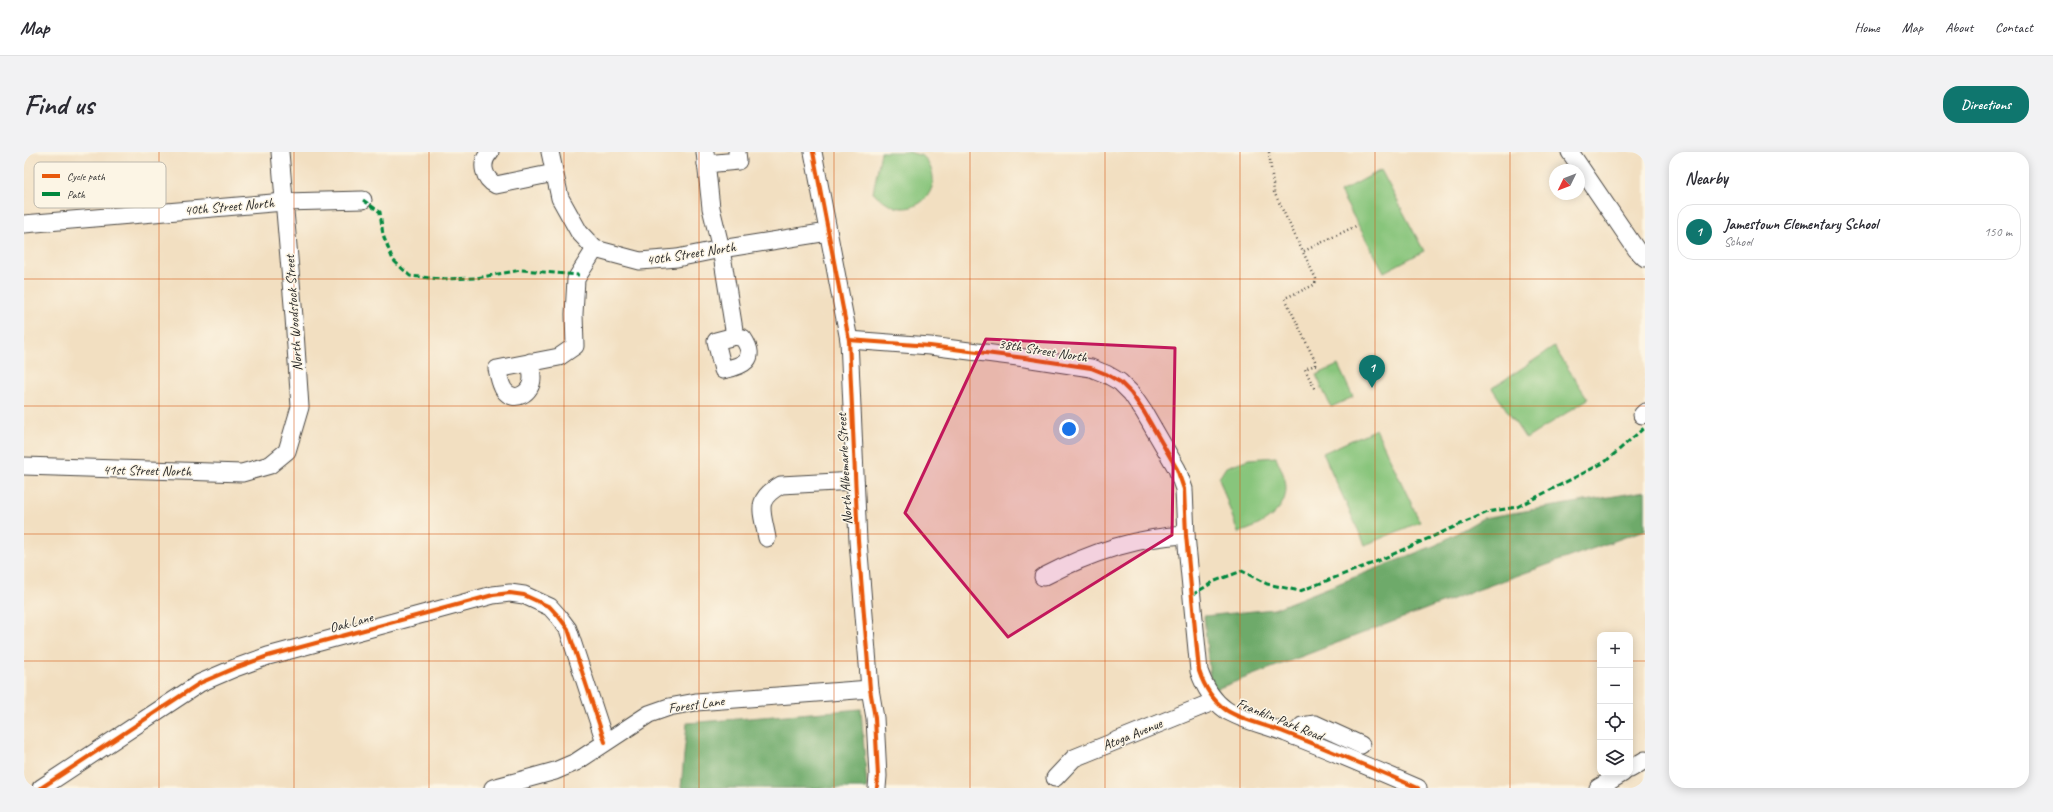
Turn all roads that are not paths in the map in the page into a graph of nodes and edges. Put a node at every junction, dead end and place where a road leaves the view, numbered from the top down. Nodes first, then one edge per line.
1 (280, 152) edge
2 (490, 152) edge
3 (550, 152) edge
4 (737, 152) edge
5 (812, 152) edge
6 (1570, 152) edge
7 (705, 158) edge
8 (554, 173) junction
9 (363, 200) dead end
10 (284, 202) junction
11 (24, 224) edge
12 (828, 232) junction
13 (595, 249) junction
14 (721, 249) junction
15 (1645, 258) edge
16 (735, 336) dead end
17 (849, 340) junction
18 (530, 362) dead end
19 (270, 465) joint
20 (24, 466) edge
21 (855, 481) junction
22 (1186, 535) junction
23 (767, 538) dead end
24 (1043, 577) dead end
25 (1192, 595) joint
26 (870, 689) junction
27 (1215, 701) junction
28 (1294, 736) junction
29 (605, 742) junction
30 (1361, 745) dead end
31 (1645, 760) edge
32 (1633, 767) edge
33 (1618, 776) edge
34 (1055, 778) dead end
35 (41, 788) edge
36 (493, 788) edge
37 (877, 788) edge
38 (1418, 788) edge
39 (1598, 788) edge

1 - 10 street, North Woodstock Street
2 - 8 street
3 - 8 street
4 - 7 street
5 - 12 street, North Albemarle Street
6 - 15 street
7 - 14 street
8 - 13 street
9 - 10 street, 40th Street North
10 - 11 street, 40th Street North
10 - 19 street, North Woodstock Street
12 - 14 street, 40th Street North
12 - 17 street, North Albemarle Street
13 - 14 street, 40th Street North
13 - 18 street
14 - 16 street
17 - 21 street, North Albemarle Street
17 - 22 street, 38th Street North
19 - 20 street, 41st Street North
21 - 23 street
21 - 26 street, North Albemarle Street
22 - 24 street
22 - 25 street, 38th Street North
25 - 27 street, Franklin Park Road
26 - 29 street, Forest Lane
26 - 37 street, North Albemarle Street
27 - 28 street, Franklin Park Road
27 - 34 street, Atoga Avenue
28 - 30 street
28 - 38 street, Franklin Park Road
29 - 35 street, Oak Lane
29 - 36 street, Forest Lane
31 - 32 street
33 - 39 street

